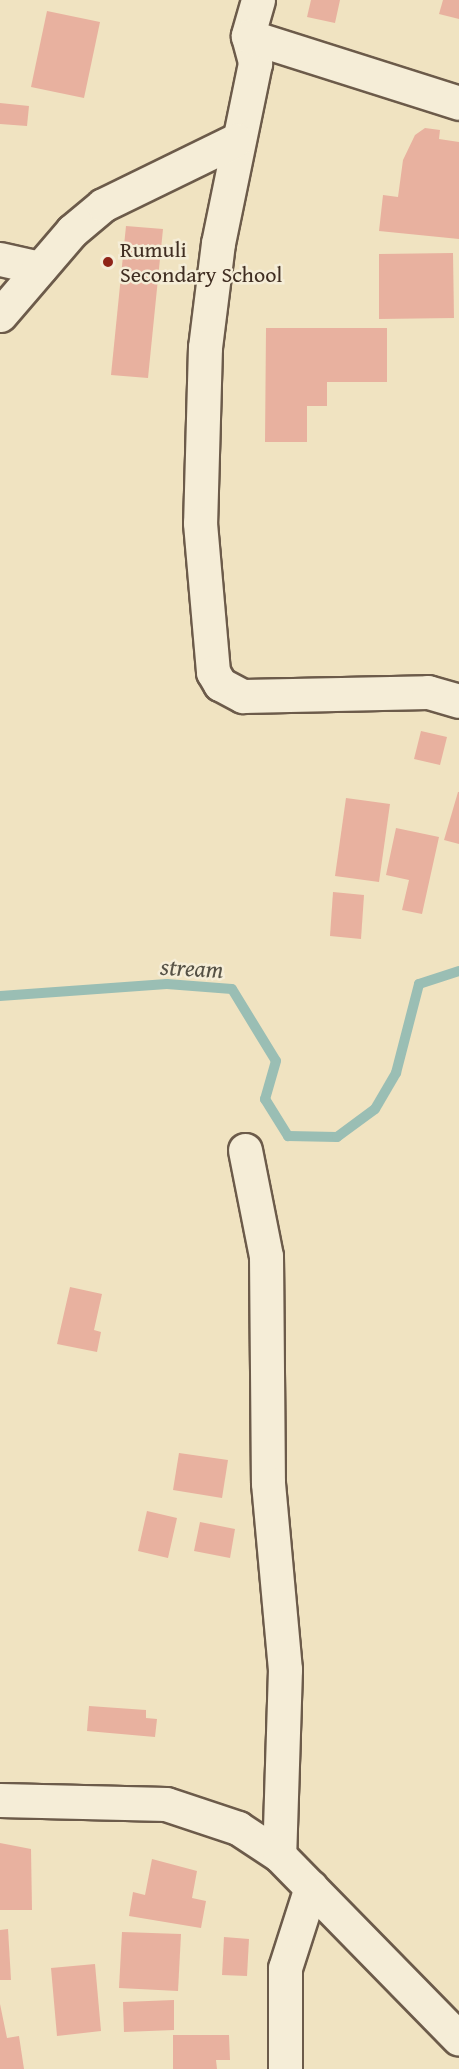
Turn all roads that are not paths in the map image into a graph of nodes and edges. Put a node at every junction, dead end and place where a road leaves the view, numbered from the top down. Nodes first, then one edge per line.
1 (258, 0) edge
2 (248, 36) junction
3 (459, 103) edge
4 (236, 140) junction
5 (0, 259) edge
6 (40, 268) junction
7 (0, 315) edge
8 (459, 701) edge
9 (245, 1150) dead end
10 (0, 1800) edge
11 (279, 1855) junction
12 (311, 1887) junction
13 (459, 2039) edge
14 (285, 2069) edge

1 - 2 street
2 - 3 street
2 - 4 street
4 - 6 street
4 - 8 street
5 - 6 street
6 - 7 street
9 - 11 street
10 - 11 street
11 - 12 street
12 - 13 street
12 - 14 street

